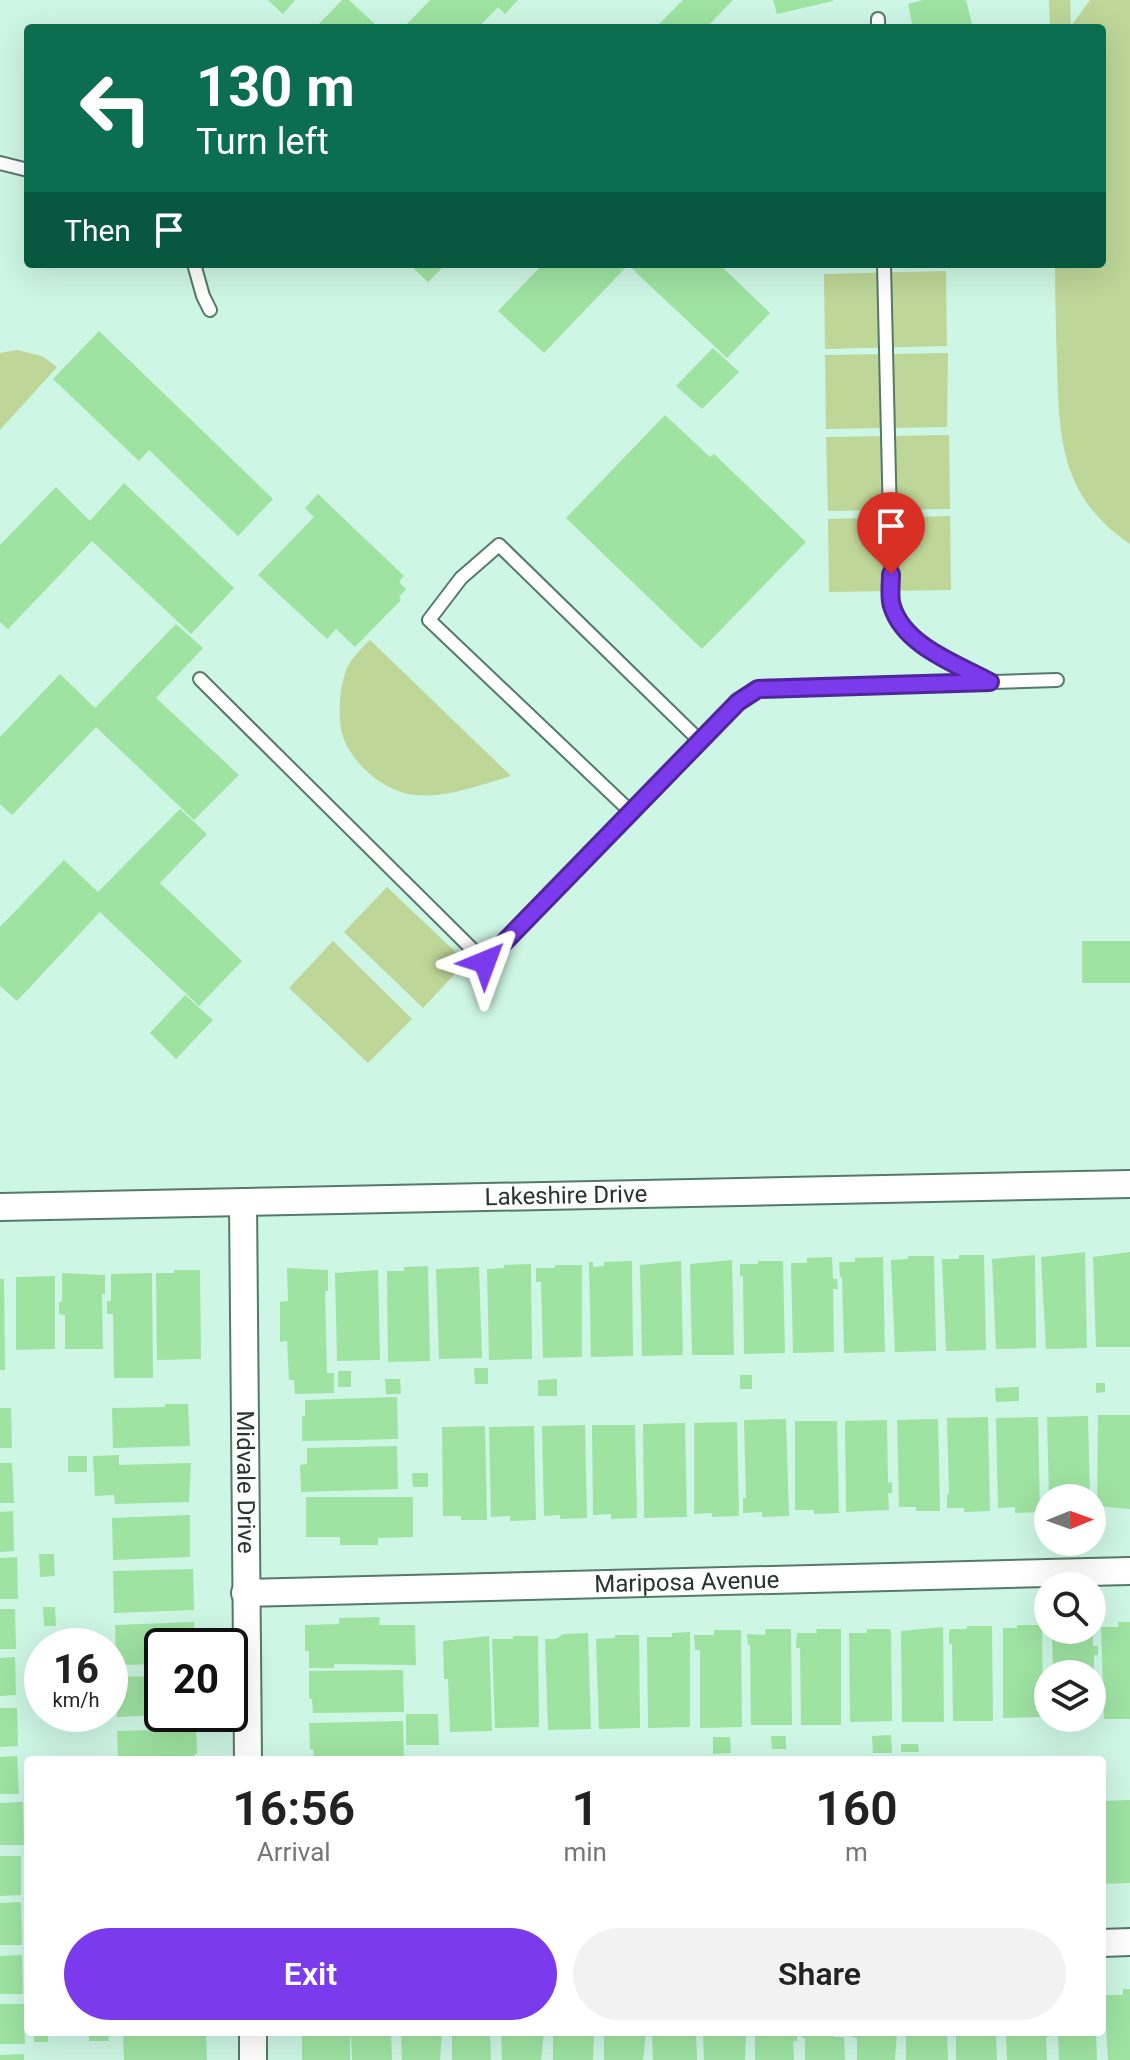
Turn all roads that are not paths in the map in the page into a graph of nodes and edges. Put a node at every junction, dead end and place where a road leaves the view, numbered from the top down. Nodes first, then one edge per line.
1 (0, 163) edge
2 (24, 169) edge
3 (195, 268) edge
4 (884, 268) edge
5 (210, 310) dead end
6 (200, 679) dead end
7 (1057, 680) dead end
8 (990, 682) junction
9 (700, 741) junction
10 (631, 812) junction
11 (1130, 1184) edge
12 (243, 1202) junction
13 (0, 1207) edge
14 (1130, 1571) edge
15 (245, 1593) junction
16 (248, 1756) edge
17 (1130, 1942) edge
18 (1106, 1943) edge
19 (253, 2036) edge
20 (253, 2060) edge

1 - 2 lane
3 - 5 lane
4 - 8 lane
6 - 10 lane
7 - 8 lane
8 - 9 lane
9 - 10 lane
9 - 10 lane
11 - 12 street, Lakeshire Drive
12 - 13 street, Lakeshire Drive
12 - 15 street, Midvale Drive
14 - 15 street, Mariposa Avenue
15 - 16 street, Midvale Drive
17 - 18 street
19 - 20 street

